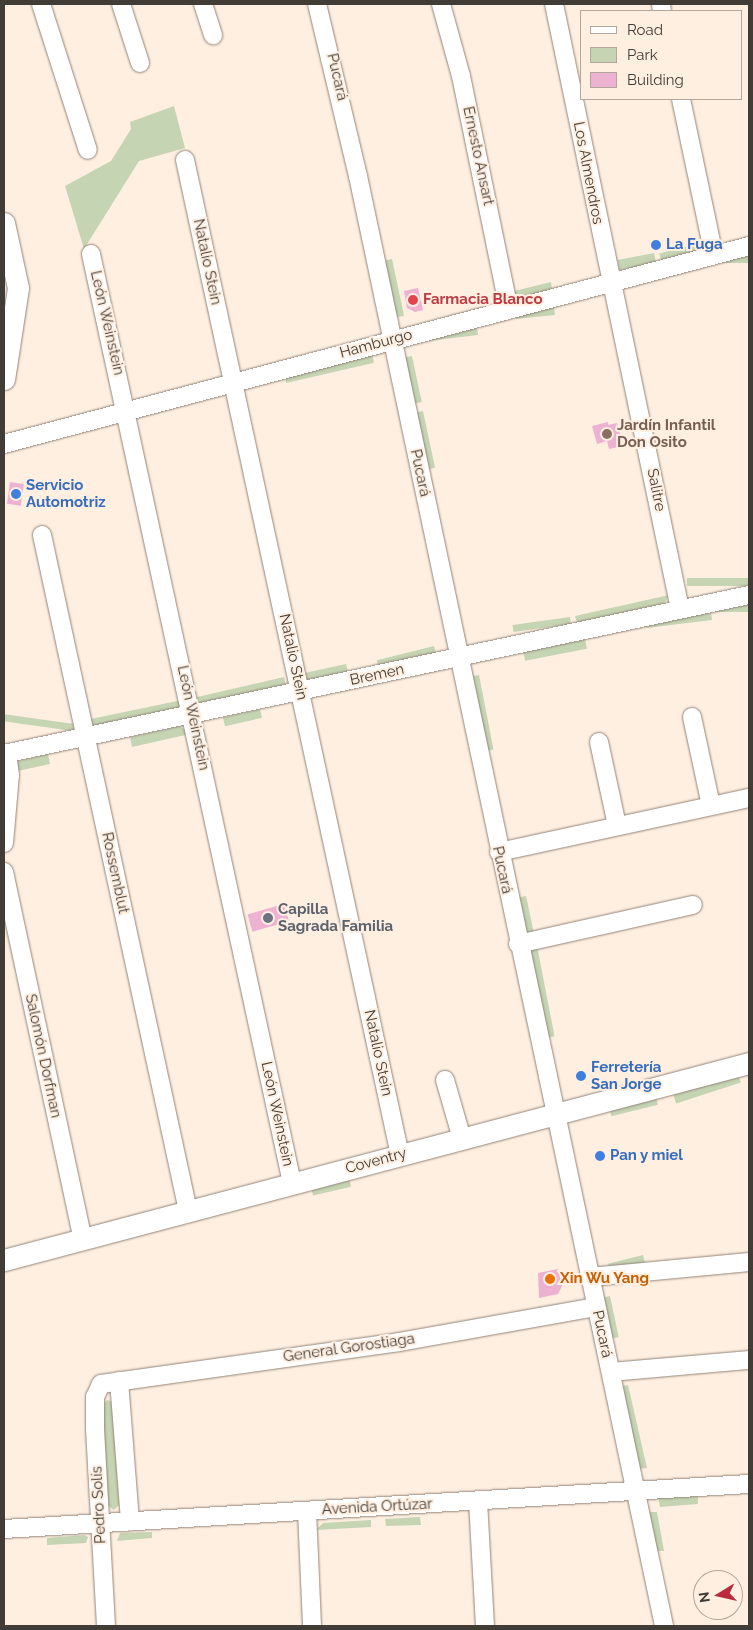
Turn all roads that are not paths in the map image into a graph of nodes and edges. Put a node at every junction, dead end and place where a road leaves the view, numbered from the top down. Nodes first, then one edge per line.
1 (41, 4) edge
2 (121, 4) edge
3 (203, 4) edge
4 (317, 4) edge
5 (441, 4) edge
6 (554, 4) edge
7 (213, 35) dead end
8 (140, 62) dead end
9 (681, 100) edge
10 (88, 150) dead end
11 (185, 160) dead end
12 (4, 223) edge
13 (749, 246) edge
14 (91, 254) dead end
15 (714, 255) junction
16 (611, 283) junction
17 (509, 309) junction
18 (392, 340) junction
19 (4, 379) edge
20 (233, 382) junction
21 (127, 411) junction
22 (4, 444) edge
23 (42, 535) dead end
24 (749, 595) edge
25 (680, 610) junction
26 (458, 658) junction
27 (300, 691) junction
28 (192, 714) junction
29 (692, 717) dead end
30 (86, 736) junction
31 (598, 742) dead end
32 (5, 754) edge
33 (749, 798) edge
34 (711, 806) junction
35 (617, 825) junction
36 (4, 843) edge
37 (499, 852) junction
38 (4, 872) edge
39 (693, 905) dead end
40 (518, 944) junction
41 (749, 1063) edge
42 (445, 1080) dead end
43 (554, 1114) junction
44 (462, 1138) junction
45 (400, 1155) junction
46 (292, 1184) junction
47 (188, 1211) junction
48 (83, 1239) junction
49 (4, 1260) edge
50 (749, 1262) edge
51 (590, 1277) junction
52 (596, 1307) junction
53 (749, 1360) edge
54 (611, 1372) junction
55 (120, 1381) junction
56 (101, 1384) joint
57 (749, 1484) edge
58 (635, 1492) junction
59 (478, 1501) junction
60 (307, 1512) junction
61 (130, 1522) junction
62 (100, 1524) junction
63 (4, 1529) edge
64 (106, 1626) edge
65 (312, 1626) edge
66 (485, 1626) edge
67 (664, 1626) edge

1 - 10 street
2 - 8 street
3 - 7 street
4 - 18 street, Pucará
5 - 17 street, Ernesto Ansart
6 - 16 street, Los Almendros
9 - 15 street
11 - 20 street, Natalio Stein
12 - 19 street
13 - 15 street, Hamburgo
14 - 21 street, León Weinstein
15 - 16 street, Hamburgo
16 - 17 street, Hamburgo
16 - 25 street, Salitre
17 - 18 street, Hamburgo
18 - 20 street, Hamburgo
18 - 26 street, Pucará
20 - 21 street, Hamburgo
20 - 27 street, Natalio Stein
21 - 22 street, Hamburgo
21 - 28 street, León Weinstein
23 - 30 street, Rossemblut
24 - 25 street, Bremen
25 - 26 street, Bremen
26 - 27 street, Bremen
26 - 37 street, Pucará
27 - 28 street, Bremen
27 - 45 street, Natalio Stein
28 - 30 street, Bremen
28 - 46 street, León Weinstein
29 - 34 street
30 - 32 street, Bremen
30 - 47 street, Rossemblut
31 - 35 street
32 - 36 street
33 - 34 street
34 - 35 street
35 - 37 street
37 - 40 street, Pucará
38 - 48 street, Salomón Dorfman
39 - 40 street
40 - 43 street, Pucará
41 - 43 street, Coventry
42 - 44 street
43 - 44 street, Coventry
43 - 51 street, Pucará
44 - 45 street, Coventry
45 - 46 street, Coventry
46 - 47 street, Coventry
47 - 48 street, Coventry
48 - 49 street, Coventry
50 - 51 street
51 - 52 street, Pucará
52 - 54 street, Pucará
52 - 55 street, General Gorostiaga
53 - 54 street, Pucará
54 - 58 street, Pucará
55 - 56 street, General Gorostiaga
55 - 61 street, Pedro Solís
56 - 62 street, Pedro Solís
57 - 58 street, Avenida Ortúzar
58 - 59 street, Avenida Ortúzar
58 - 67 street, Pucará
59 - 60 street, Avenida Ortúzar
59 - 66 street
60 - 61 street, Avenida Ortúzar
60 - 65 street
61 - 62 street, Avenida Ortúzar
62 - 63 street, Avenida Ortúzar
62 - 64 street, Pedro Solís

